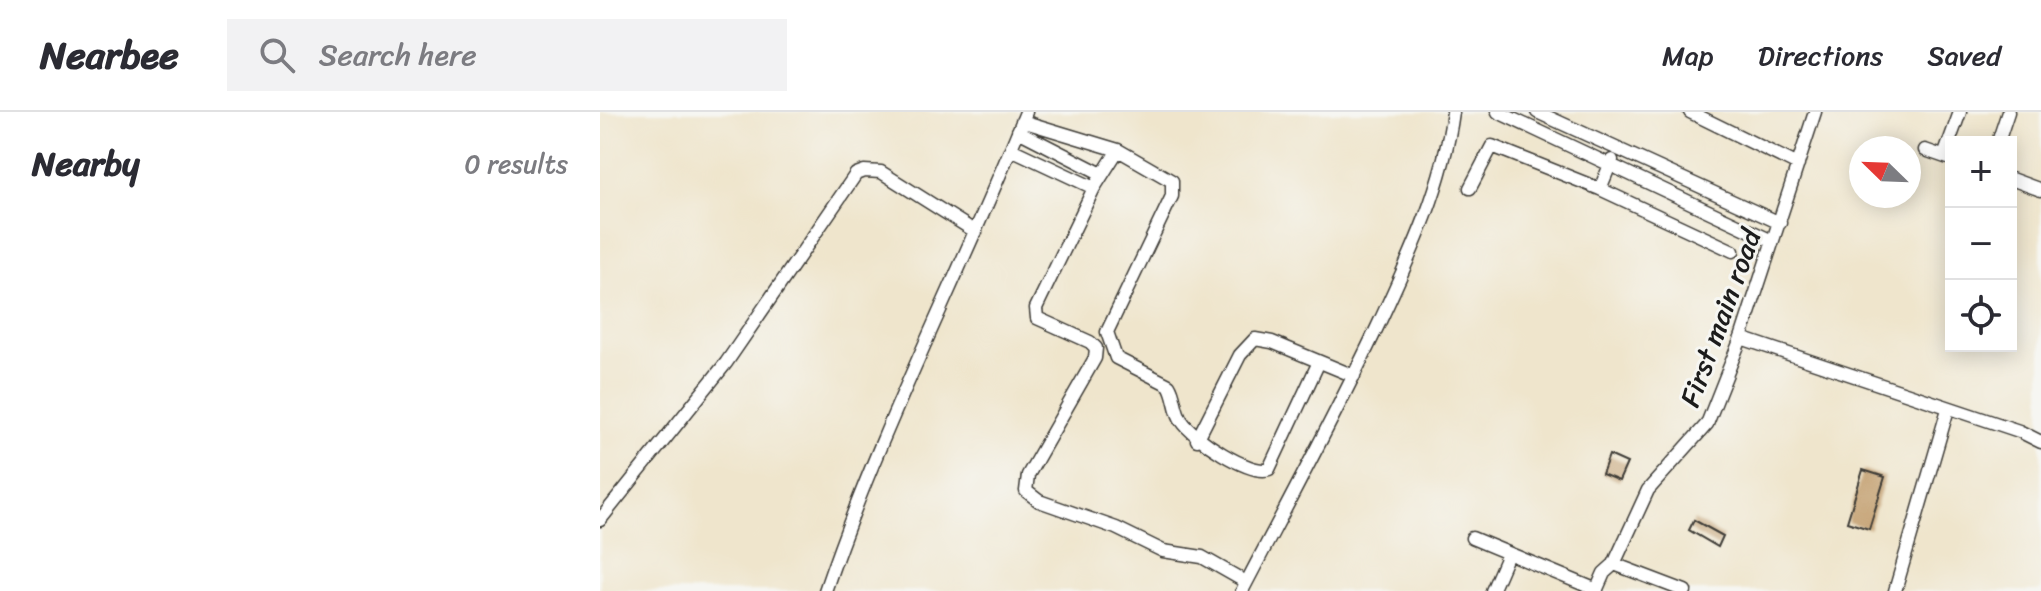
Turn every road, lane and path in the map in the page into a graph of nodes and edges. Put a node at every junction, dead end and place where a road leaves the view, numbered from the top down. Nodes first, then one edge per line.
1 (1453, 112) edge
2 (1498, 112) edge
3 (1537, 112) edge
4 (1690, 112) edge
5 (1815, 112) edge
6 (1960, 112) edge
7 (2008, 112) edge
8 (1022, 122) edge
9 (1954, 136) edge
10 (2000, 136) edge
11 (1011, 149) junction
12 (1616, 149) junction
13 (1118, 150) junction
14 (1925, 150) dead end
15 (1945, 157) edge
16 (1609, 165) junction
17 (1798, 165) junction
18 (1102, 174) junction
19 (2017, 181) edge
20 (1094, 188) junction
21 (1470, 188) dead end
22 (1600, 189) junction
23 (2041, 190) edge
24 (1780, 223) junction
25 (976, 232) junction
26 (1772, 241) junction
27 (1733, 251) dead end
28 (1741, 338) junction
29 (1318, 364) junction
30 (1354, 376) junction
31 (1948, 409) junction
32 (1197, 440) junction
33 (2041, 442) edge
34 (600, 520) edge
35 (1472, 538) dead end
36 (1508, 554) junction
37 (1614, 564) junction
38 (1244, 587) edge
39 (1596, 590) edge
40 (825, 591) edge
41 (1492, 591) edge
42 (1685, 591) edge
43 (1895, 591) edge

1 - 30 street
2 - 16 street
3 - 12 street
4 - 17 street
5 - 17 street, First main road
6 - 9 street
7 - 10 street
8 - 11 street
8 - 13 street
8 - 18 street
11 - 20 street
11 - 25 street
12 - 16 street
12 - 24 street
13 - 18 street
13 - 32 street
14 - 15 street
16 - 22 street
16 - 26 street
17 - 24 street, First main road
18 - 20 street
19 - 23 street
20 - 38 street
21 - 22 street
22 - 27 street
24 - 26 street, First main road
25 - 34 street
25 - 40 street
26 - 28 street, First main road
28 - 31 street
28 - 37 street, First main road
29 - 30 street
29 - 32 street
29 - 32 street
30 - 38 street
31 - 33 street
31 - 43 street
35 - 36 street
36 - 39 street
36 - 41 street
37 - 39 street, First main road
37 - 42 street

